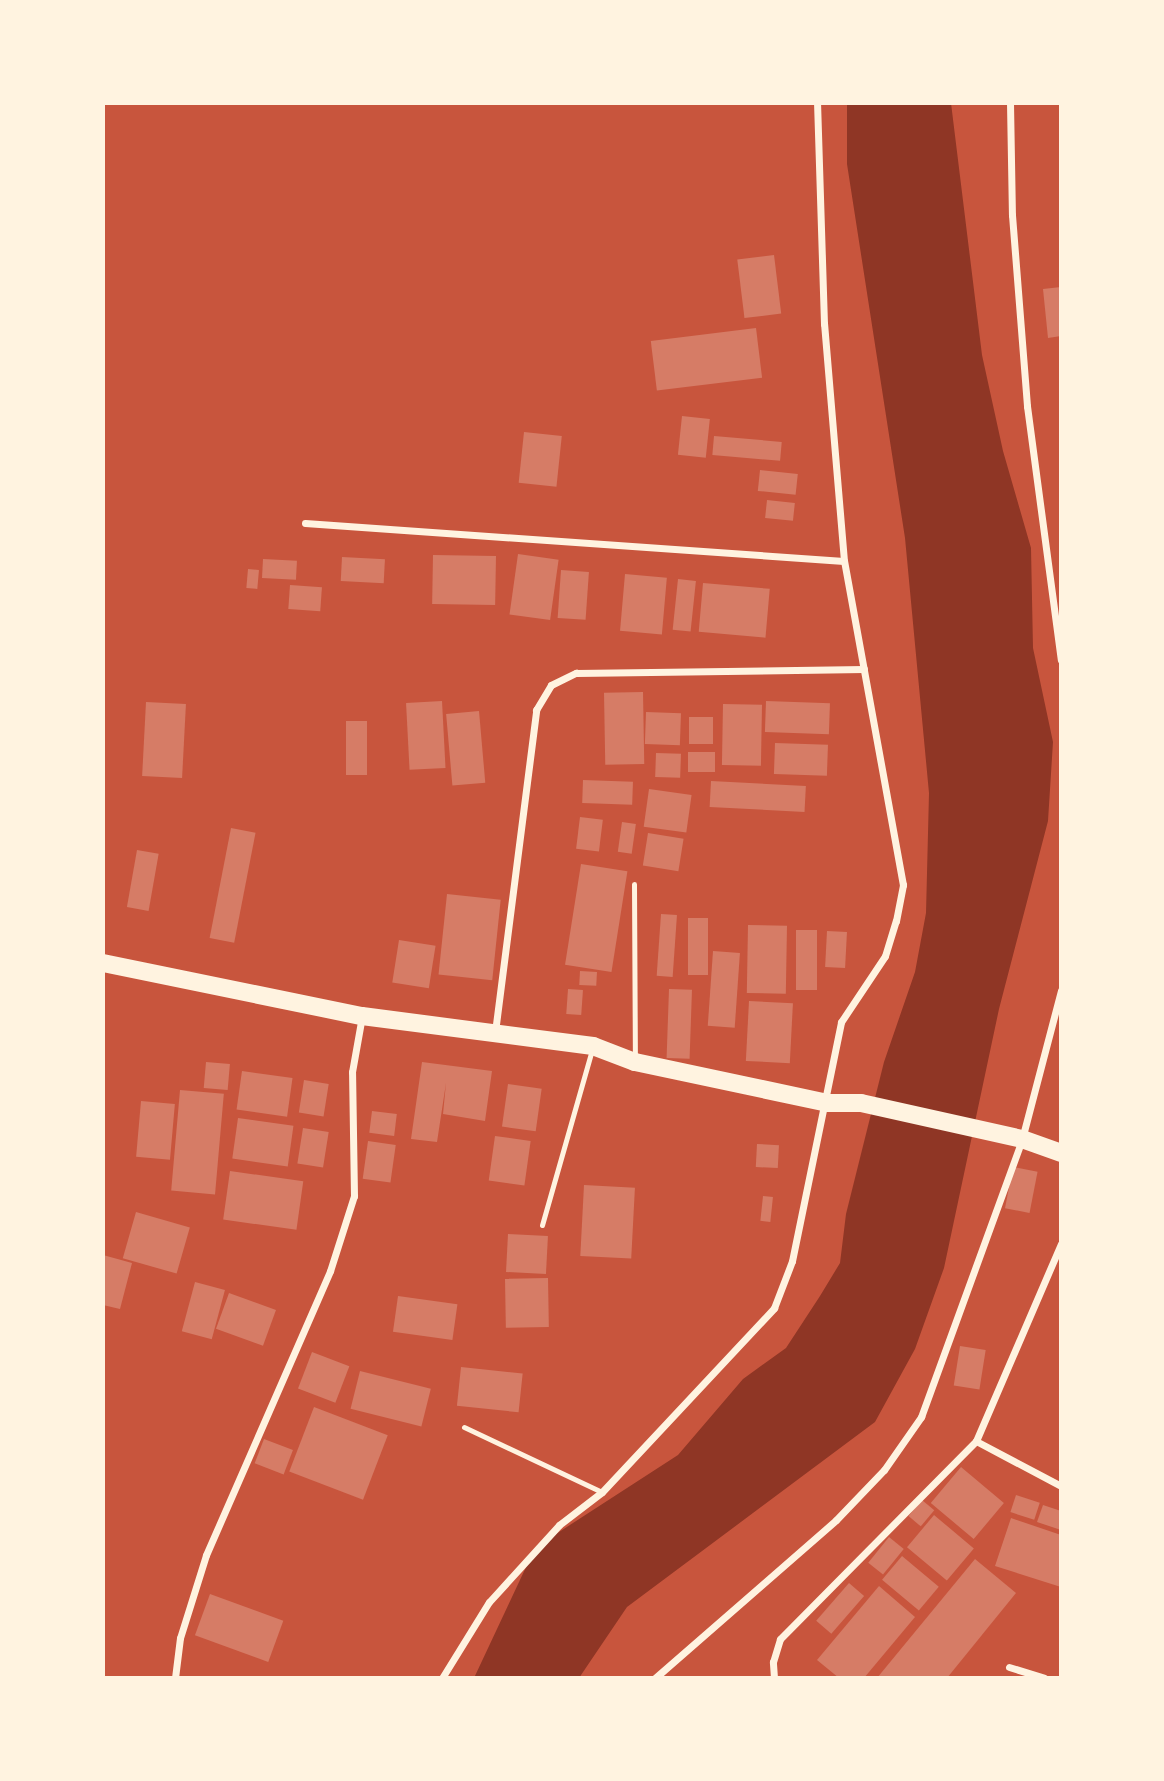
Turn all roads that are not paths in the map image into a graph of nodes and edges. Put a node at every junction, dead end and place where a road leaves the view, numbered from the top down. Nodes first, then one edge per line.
1 (817, 103) edge
2 (1010, 103) edge
3 (305, 523) dead end
4 (844, 561) junction
5 (1061, 660) edge
6 (864, 669) junction
7 (634, 884) dead end
8 (103, 962) edge
9 (1061, 990) edge
10 (362, 1016) junction
11 (495, 1032) junction
12 (593, 1046) junction
13 (635, 1062) junction
14 (828, 1103) junction
15 (1022, 1139) junction
16 (1061, 1153) edge
17 (542, 1225) dead end
18 (1061, 1244) edge
19 (464, 1427) dead end
20 (976, 1441) junction
21 (1061, 1486) edge
22 (601, 1492) junction
23 (1009, 1667) dead end
24 (175, 1678) edge
25 (442, 1678) edge
26 (654, 1678) edge
27 (774, 1678) edge
28 (1044, 1678) edge

1 - 4 street
2 - 5 street
3 - 4 street
4 - 6 street
6 - 11 street
6 - 14 street
7 - 13 lane
8 - 10 main road
9 - 15 street
10 - 11 main road
10 - 24 street
11 - 12 main road
12 - 13 main road
12 - 17 lane
13 - 14 main road
14 - 15 main road
14 - 22 street
15 - 16 main road
15 - 26 street
18 - 20 street
19 - 22 lane
20 - 21 street
20 - 27 street
22 - 25 street
23 - 28 street

